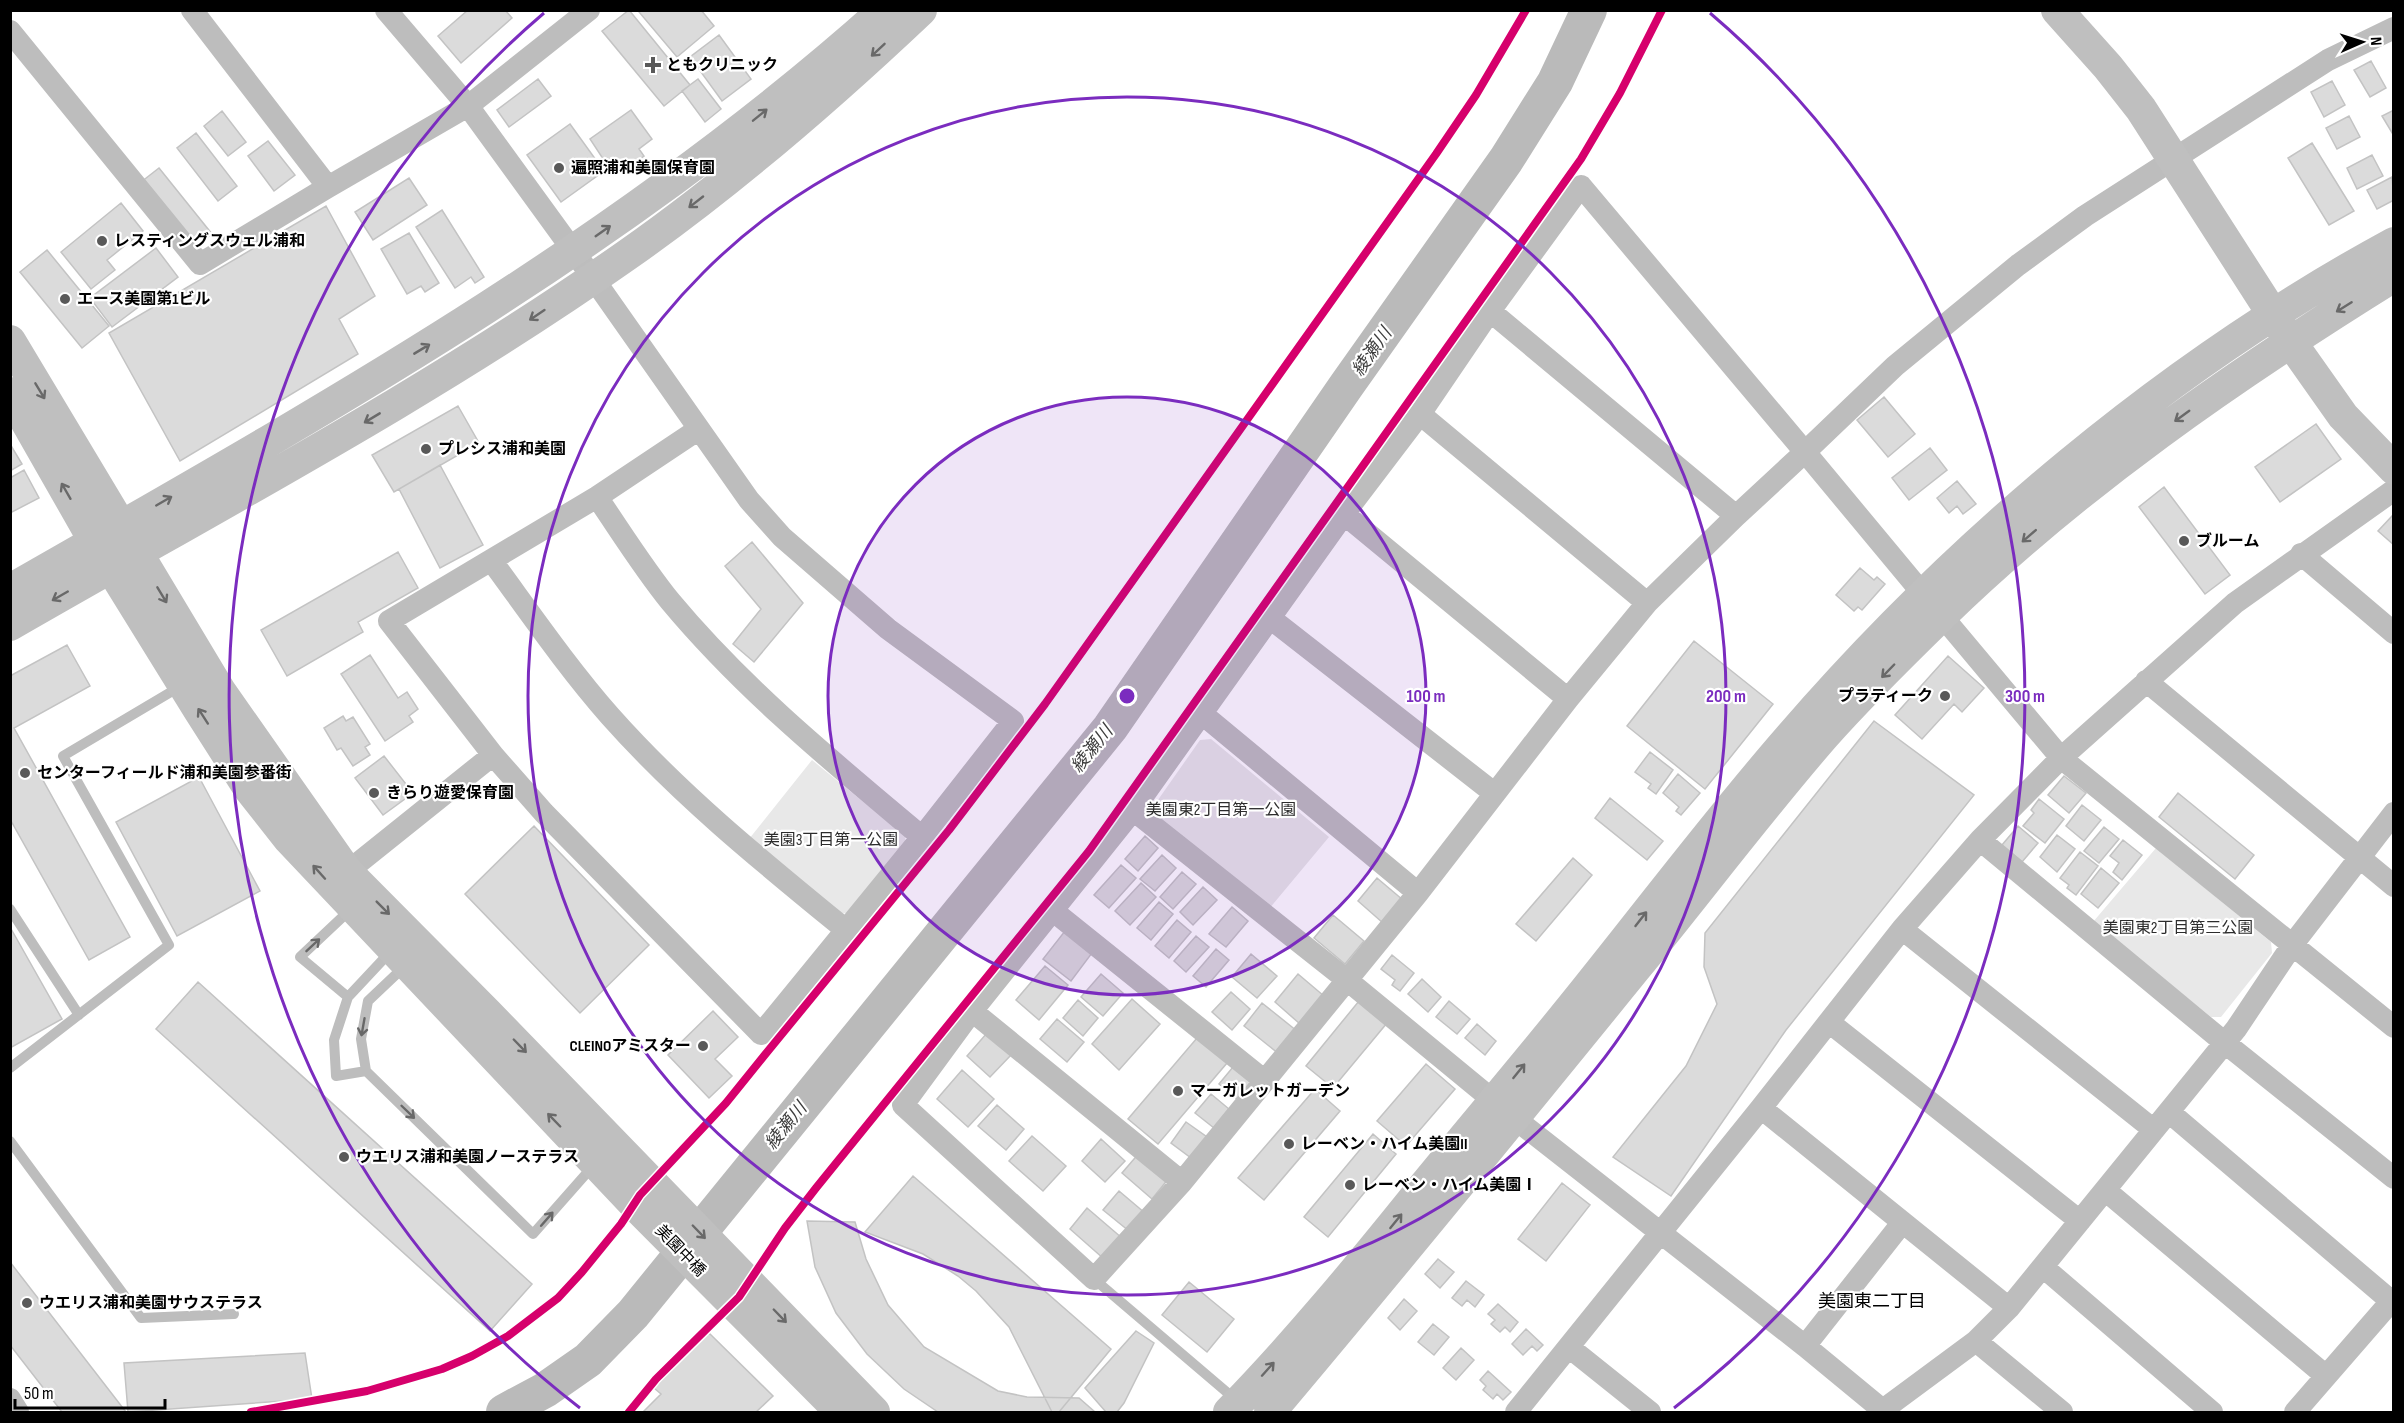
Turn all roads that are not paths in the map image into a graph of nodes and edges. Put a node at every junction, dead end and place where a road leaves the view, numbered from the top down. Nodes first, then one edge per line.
1 (192, 10) edge
2 (386, 10) edge
3 (589, 10) edge
4 (884, 10) edge
5 (921, 10) edge
6 (2057, 10) edge
7 (2394, 28) edge
8 (10, 31) edge
9 (468, 106) junction
10 (2173, 157) junction
11 (328, 187) junction
12 (2394, 243) edge
13 (573, 252) junction
14 (2394, 276) edge
15 (593, 278) junction
16 (1490, 311) junction
17 (2273, 314) junction
18 (10, 341) edge
19 (2290, 341) junction
20 (10, 393) edge
21 (1419, 414) junction
22 (699, 429) junction
23 (1805, 452) junction
24 (2394, 470) edge
25 (2394, 490) edge
26 (597, 497) junction
27 (1344, 514) junction
28 (1736, 516) junction
29 (116, 547) junction
30 (2301, 554) junction
31 (492, 560) junction
32 (10, 590) edge
33 (1647, 603) junction
34 (1932, 605) junction
35 (1270, 618) junction
36 (10, 625) edge
37 (2394, 633) edge
38 (2146, 681) junction
39 (183, 685) junction
40 (1568, 699) junction
41 (1201, 713) junction
42 (493, 755) junction
43 (2061, 758) junction
44 (1494, 793) junction
45 (1133, 810) junction
46 (2394, 813) edge
47 (922, 837) junction
48 (1980, 840) junction
49 (2360, 857) junction
50 (347, 872) junction
51 (2394, 886) edge
52 (1418, 893) junction
53 (352, 908) junction
54 (10, 909) edge
55 (1052, 910) junction
56 (1902, 929) junction
57 (846, 930) junction
58 (2293, 944) junction
59 (399, 958) junction
60 (1347, 980) junction
61 (348, 997) junction
62 (972, 1011) junction
63 (79, 1015) junction
64 (1830, 1023) junction
65 (2394, 1027) edge
66 (2225, 1043) junction
67 (10, 1068) edge
68 (366, 1071) junction
69 (1265, 1081) junction
70 (1761, 1108) junction
71 (1504, 1109) junction
72 (2169, 1112) junction
73 (2154, 1130) junction
74 (10, 1141) edge
75 (596, 1164) junction
76 (2394, 1178) edge
77 (1182, 1182) junction
78 (2105, 1190) junction
79 (649, 1199) junction
80 (2080, 1221) junction
81 (1902, 1223) junction
82 (1660, 1233) junction
83 (2043, 1267) junction
84 (1094, 1279) junction
85 (730, 1284) junction
86 (2392, 1300) edge
87 (2009, 1308) junction
88 (234, 1314) dead end
89 (1976, 1341) junction
90 (1805, 1346) junction
91 (1570, 1348) junction
92 (2326, 1376) junction
93 (10, 1399) edge
94 (1234, 1408) edge
95 (1883, 1412) edge
96 (18, 1413) edge
97 (841, 1413) edge
98 (874, 1413) edge
99 (1270, 1413) edge
100 (1516, 1413) edge
101 (1650, 1413) edge
102 (2062, 1413) edge
103 (2212, 1413) edge
104 (2295, 1413) edge

1 - 11 street
2 - 9 street
3 - 9 street
13 -> 4 street
5 -> 15 street
6 - 10 street
7 - 10 street
8 - 11 street
9 - 11 street
9 - 13 street
10 - 17 street
10 - 23 street
12 - 17 street
13 - 15 street
29 -> 13 street
14 -> 19 street
15 - 22 street
15 -> 29 street
16 - 21 street
16 - 23 street
16 - 28 street
17 - 19 street
17 - 34 street
18 -> 29 street
19 - 24 street
19 -> 34 street
29 -> 20 street
21 - 27 street
21 - 33 street
22 - 26 street
22 - 47 street
23 - 28 street
23 - 34 street
25 - 30 street
26 - 31 street
26 - 47 street
27 - 35 street
27 - 40 street
28 - 33 street
29 - 32 street
29 -> 36 street
29 - 39 street
29 -> 50 street
30 - 37 street
30 - 38 street
31 - 42 street
31 - 57 street
33 - 40 street
34 - 43 street
34 - 71 street
35 - 41 street
35 - 44 street
38 - 43 street
38 - 49 street
53 -> 39 street
39 - 63 lane
40 - 44 street
41 - 45 street
41 - 52 street
42 - 50 street
42 - 57 street
43 - 48 street
43 - 58 street
44 - 52 street
45 - 55 street
45 - 60 street
46 - 49 street
47 - 57 street
48 - 56 street
48 - 66 street
49 - 51 street
49 - 58 street
50 -> 79 street
52 - 60 street
53 - 59 street
61 -> 53 lane
54 - 63 lane
55 - 62 street
55 - 69 street
56 - 64 street
56 - 73 street
58 - 65 street
58 - 66 street
59 - 61 lane
59 -> 68 lane
75 -> 59 street
60 - 69 street
60 - 71 street
61 - 68 lane
62 - 77 street
62 - 84 street
63 - 67 lane
64 - 70 street
64 - 80 street
66 - 72 street
66 - 76 street
68 -> 75 lane
69 - 77 street
70 - 81 street
70 - 82 street
71 - 82 street
94 -> 71 street
71 - 99 street
72 - 73 street
72 - 86 street
73 - 78 street
74 - 88 lane
75 - 79 street
77 - 84 street
78 - 80 street
78 - 92 street
79 - 85 street, 美園中橋
80 - 83 street
81 - 87 street
81 - 90 street
82 - 90 street
82 - 91 street
83 - 87 street
83 - 103 street
84 - 94 lane
85 - 97 street
85 -> 98 street
86 - 92 street
87 - 89 street
89 - 95 street
89 - 102 street
90 - 95 street
91 - 100 street
91 - 101 street
92 - 104 street
93 - 96 street

